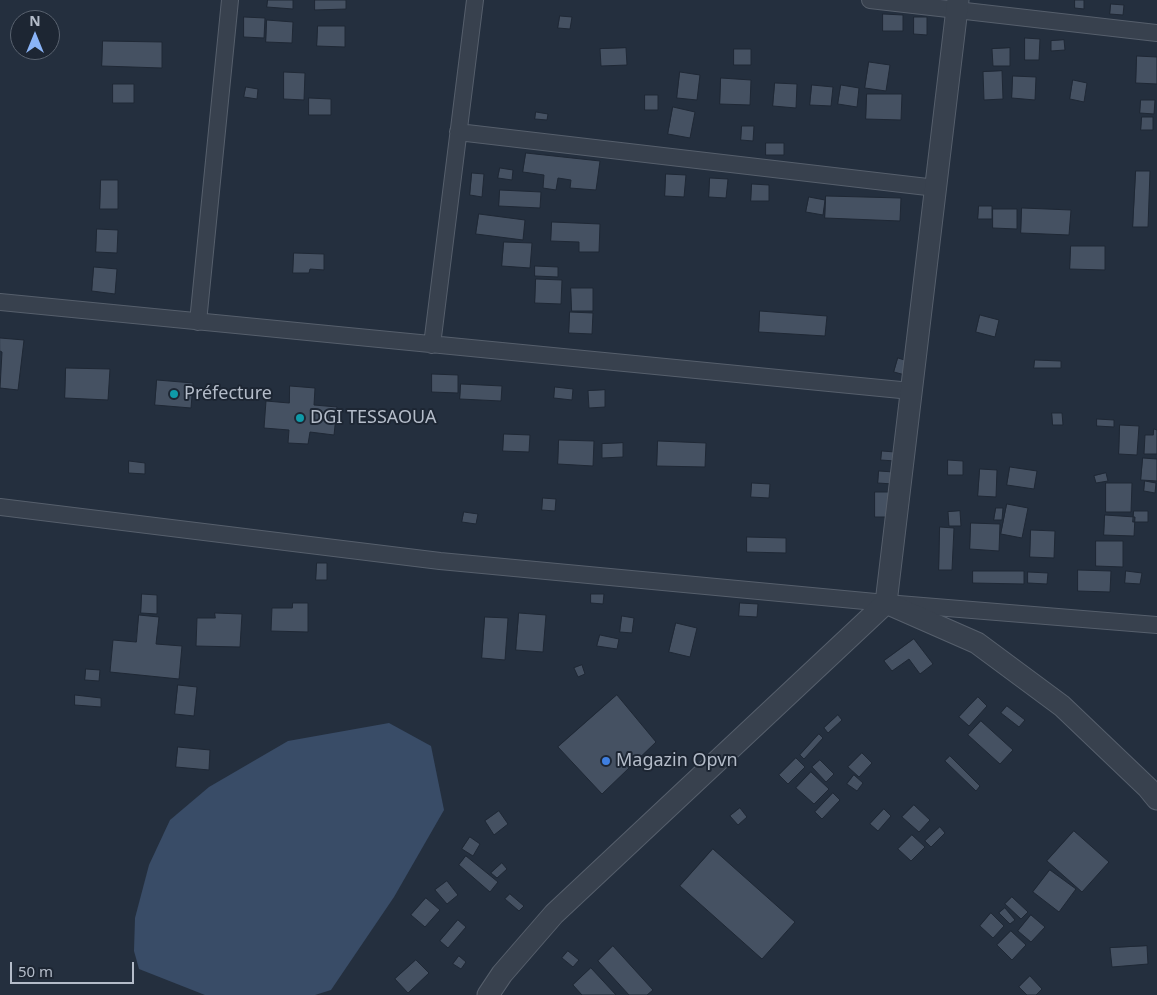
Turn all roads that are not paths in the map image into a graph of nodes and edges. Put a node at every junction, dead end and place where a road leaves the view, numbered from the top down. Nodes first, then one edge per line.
1 (230, 0) edge
2 (475, 0) edge
3 (870, 0) edge
4 (958, 5) edge
5 (1157, 33) edge
6 (458, 132) junction
7 (936, 188) junction
8 (0, 302) edge
9 (198, 322) junction
10 (432, 344) junction
11 (911, 391) junction
12 (0, 507) edge
13 (886, 603) junction
14 (1157, 625) edge
15 (1157, 799) edge
16 (488, 995) edge

1 - 9 street
2 - 6 street
3 - 4 street
4 - 5 street
4 - 7 street
6 - 7 street
6 - 10 street
7 - 11 street
8 - 9 street
9 - 10 street
10 - 11 street
11 - 13 street
12 - 13 street
13 - 14 street
13 - 15 street
13 - 16 street

